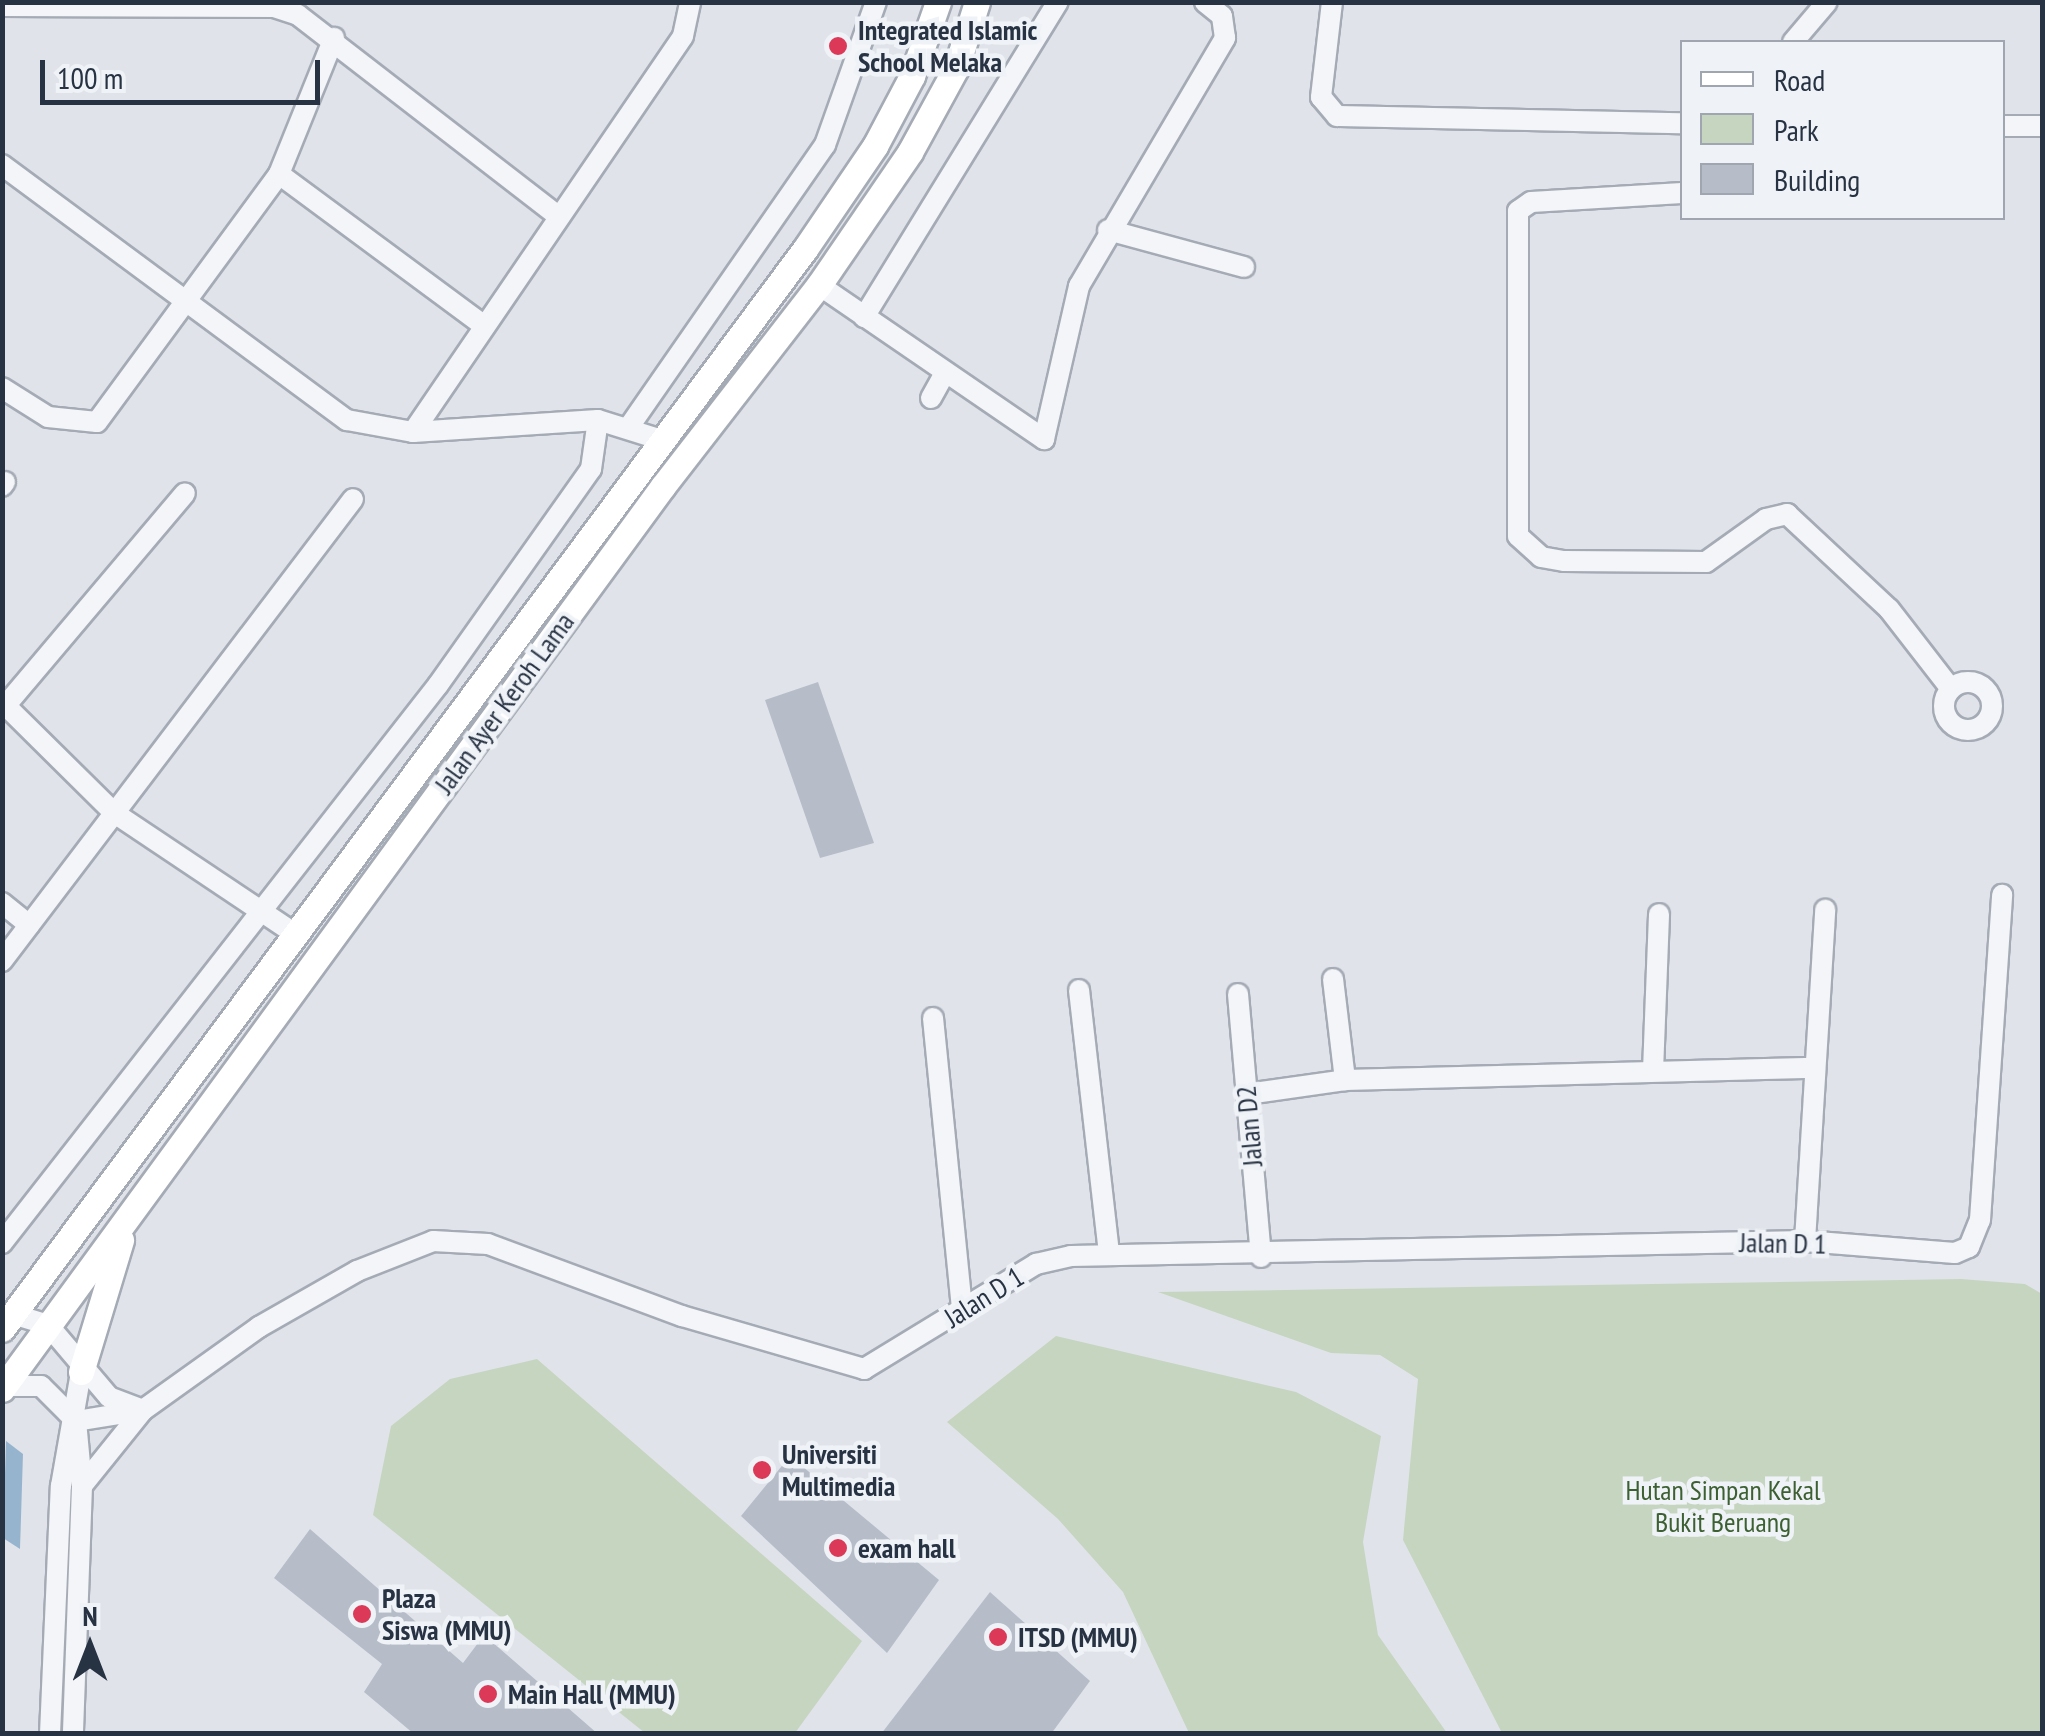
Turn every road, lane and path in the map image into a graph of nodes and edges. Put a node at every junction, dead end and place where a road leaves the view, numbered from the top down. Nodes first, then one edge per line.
1 (690, 2) edge
2 (876, 2) edge
3 (938, 2) edge
4 (977, 2) edge
5 (1058, 2) edge
6 (1205, 2) edge
7 (1332, 2) edge
8 (1827, 2) edge
9 (2, 6) edge
10 (334, 38) junction
11 (1795, 40) edge
12 (1680, 123) edge
13 (2005, 126) edge
14 (2042, 126) edge
15 (2, 165) edge
16 (278, 174) junction
17 (1680, 193) edge
18 (558, 215) junction
19 (1108, 230) junction
20 (1244, 267) dead end
21 (819, 285) junction
22 (184, 296) junction
23 (864, 317) junction
24 (482, 324) junction
25 (944, 375) junction
26 (2, 388) edge
27 (931, 398) dead end
28 (598, 420) junction
29 (631, 424) junction
30 (412, 432) junction
31 (662, 440) junction
32 (186, 493) dead end
33 (353, 499) dead end
34 (1950, 689) dead end
35 (4, 703) edge
36 (113, 812) junction
37 (386, 864) junction
38 (2002, 896) dead end
39 (2, 902) edge
40 (258, 907) junction
41 (1825, 910) dead end
42 (1660, 914) dead end
43 (29, 925) junction
44 (295, 934) junction
45 (2, 961) edge
46 (1333, 979) dead end
47 (1079, 990) dead end
48 (1238, 994) dead end
49 (933, 1018) dead end
50 (254, 1050) junction
51 (1815, 1068) junction
52 (1654, 1070) junction
53 (1345, 1080) junction
54 (1247, 1094) junction
55 (126, 1221) junction
56 (1805, 1241) junction
57 (2, 1243) edge
58 (1109, 1254) junction
59 (1260, 1257) junction
60 (962, 1311) junction
61 (48, 1325) junction
62 (5, 1326) edge
63 (82, 1372) junction
64 (4, 1387) edge
65 (143, 1410) junction
66 (76, 1420) junction
67 (82, 1486) junction
68 (50, 1734) edge
69 (73, 1734) edge

1 - 18 street
2 - 29 street
3 - 31 main road, Jalan Ayer Keroh Lama
4 - 21 main road, Jalan Ayer Keroh Lama
5 - 23 street
6 - 19 street
7 - 12 street
8 - 11 street
9 - 10 street
10 - 16 street
10 - 18 street
13 - 14 street
15 - 22 street
16 - 22 street
16 - 24 street
17 - 34 street
18 - 24 street
19 - 20 street
19 - 25 street
21 - 23 street
21 - 37 main road, Jalan Ayer Keroh Lama
22 - 26 street
22 - 30 street
23 - 25 street
24 - 30 street
25 - 27 street
28 - 29 street
28 - 30 street
28 - 40 street
29 - 31 street
31 - 44 main road, Jalan Ayer Keroh Lama
32 - 35 street
33 - 36 street
35 - 36 street
36 - 40 street
36 - 43 street
37 - 44 main road
37 - 50 main road, Jalan Ayer Keroh Lama
38 - 56 street, Jalan D 1
39 - 43 street
40 - 44 street
40 - 57 street
41 - 51 street
42 - 52 street
43 - 45 street
44 - 50 main road
44 - 62 main road, Jalan Ayer Keroh Lama
46 - 53 street
47 - 58 street
48 - 54 street, Jalan D2
49 - 60 street
50 - 55 main road, Jalan Ayer Keroh Lama
51 - 52 street
51 - 56 street
52 - 53 street
53 - 54 street
54 - 59 street, Jalan D2
55 - 61 main road, Jalan Ayer Keroh Lama
55 - 63 main road
56 - 59 street, Jalan D 1
58 - 59 street, Jalan D 1
58 - 60 street, Jalan D 1
60 - 65 street, Jalan D 1
61 - 62 street
61 - 63 street
61 - 64 main road, Jalan Ayer Keroh Lama
63 - 65 street
63 - 66 street
64 - 66 street
65 - 66 street, Jalan D 1
65 - 67 street
66 - 67 street
66 - 68 street
67 - 69 street

